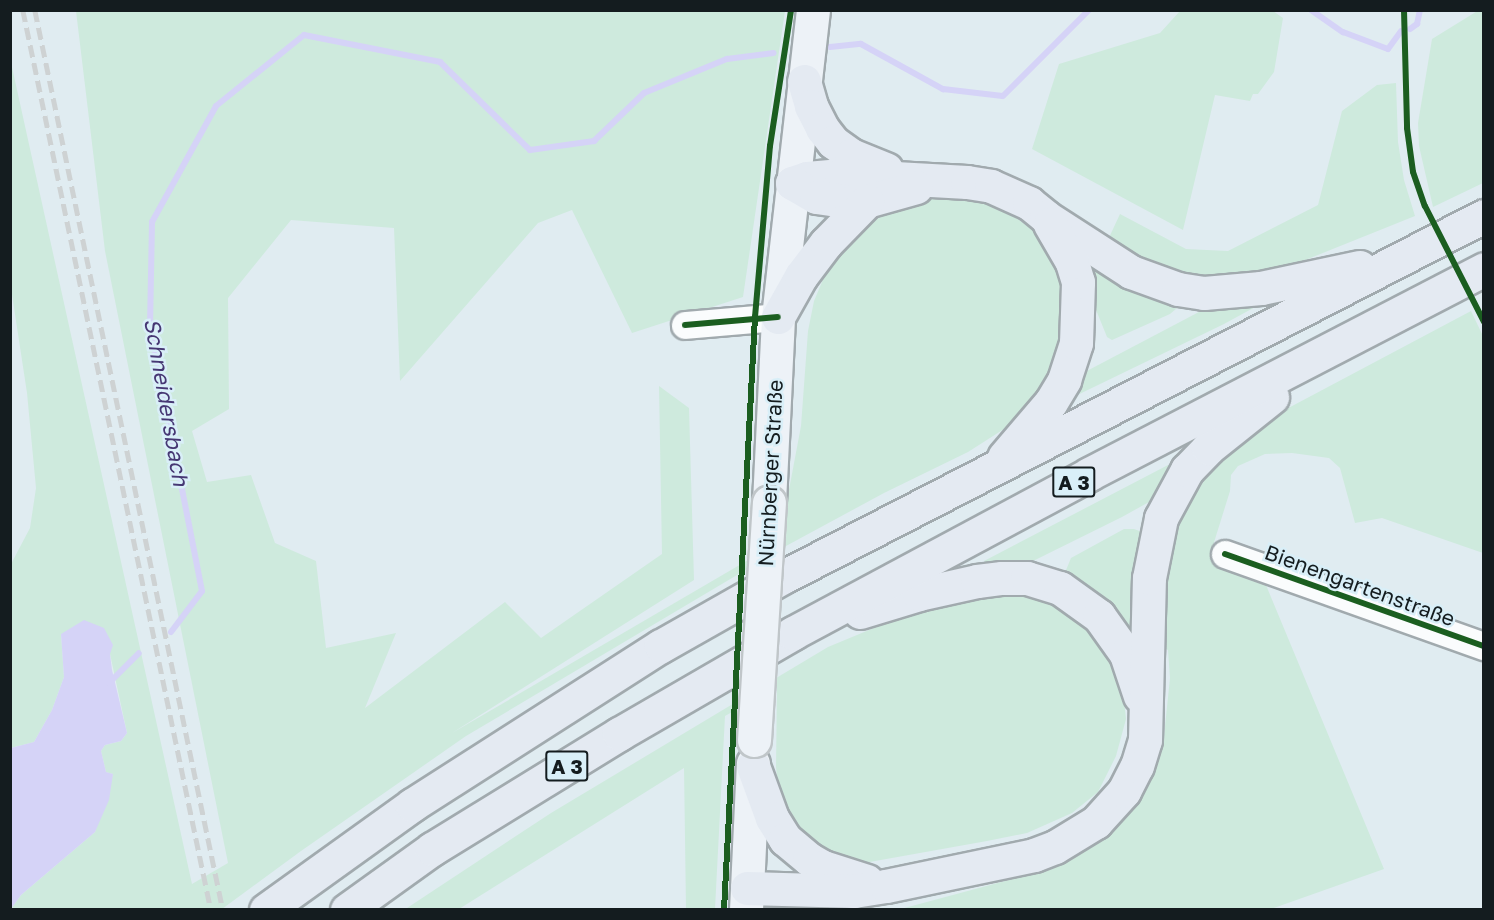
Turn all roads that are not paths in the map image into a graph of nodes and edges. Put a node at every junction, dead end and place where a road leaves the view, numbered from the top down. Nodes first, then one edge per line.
1 (811, 24) edge
2 (804, 81) junction
3 (935, 181) junction
4 (792, 183) junction
5 (867, 201) junction
6 (1484, 216) edge
7 (1046, 217) junction
8 (1405, 257) junction
9 (1484, 269) edge
10 (778, 317) junction
11 (685, 325) dead end
12 (1359, 335) junction
13 (993, 469) junction
14 (1226, 554) dead end
15 (793, 633) junction
16 (1484, 646) edge
17 (1147, 727) junction
18 (754, 753) junction
19 (870, 888) junction
20 (746, 899) edge
21 (266, 909) edge
22 (347, 909) edge
23 (817, 909) edge

1 - 2 main road, Nürnberger Straße
2 - 3 highway
2 - 4 main road, Nürnberger Straße
3 - 4 highway
3 - 5 highway
3 - 7 highway
4 - 5 highway
4 - 10 main road, Nürnberger Straße
5 - 10 highway
6 - 8 highway, A 3
7 - 8 highway
7 - 13 highway
8 - 13 highway, A 3
9 - 12 highway, A 3
10 - 11 street
10 - 18 main road, Nürnberger Straße, bridge
12 - 15 highway, A 3
12 - 17 highway
13 - 21 highway, A 3
14 - 16 street, Bienengartenstraße
15 - 17 highway
15 - 22 highway, A 3
17 - 19 highway
18 - 19 highway
18 - 20 main road, Nürnberger Straße
19 - 20 highway
19 - 23 highway

